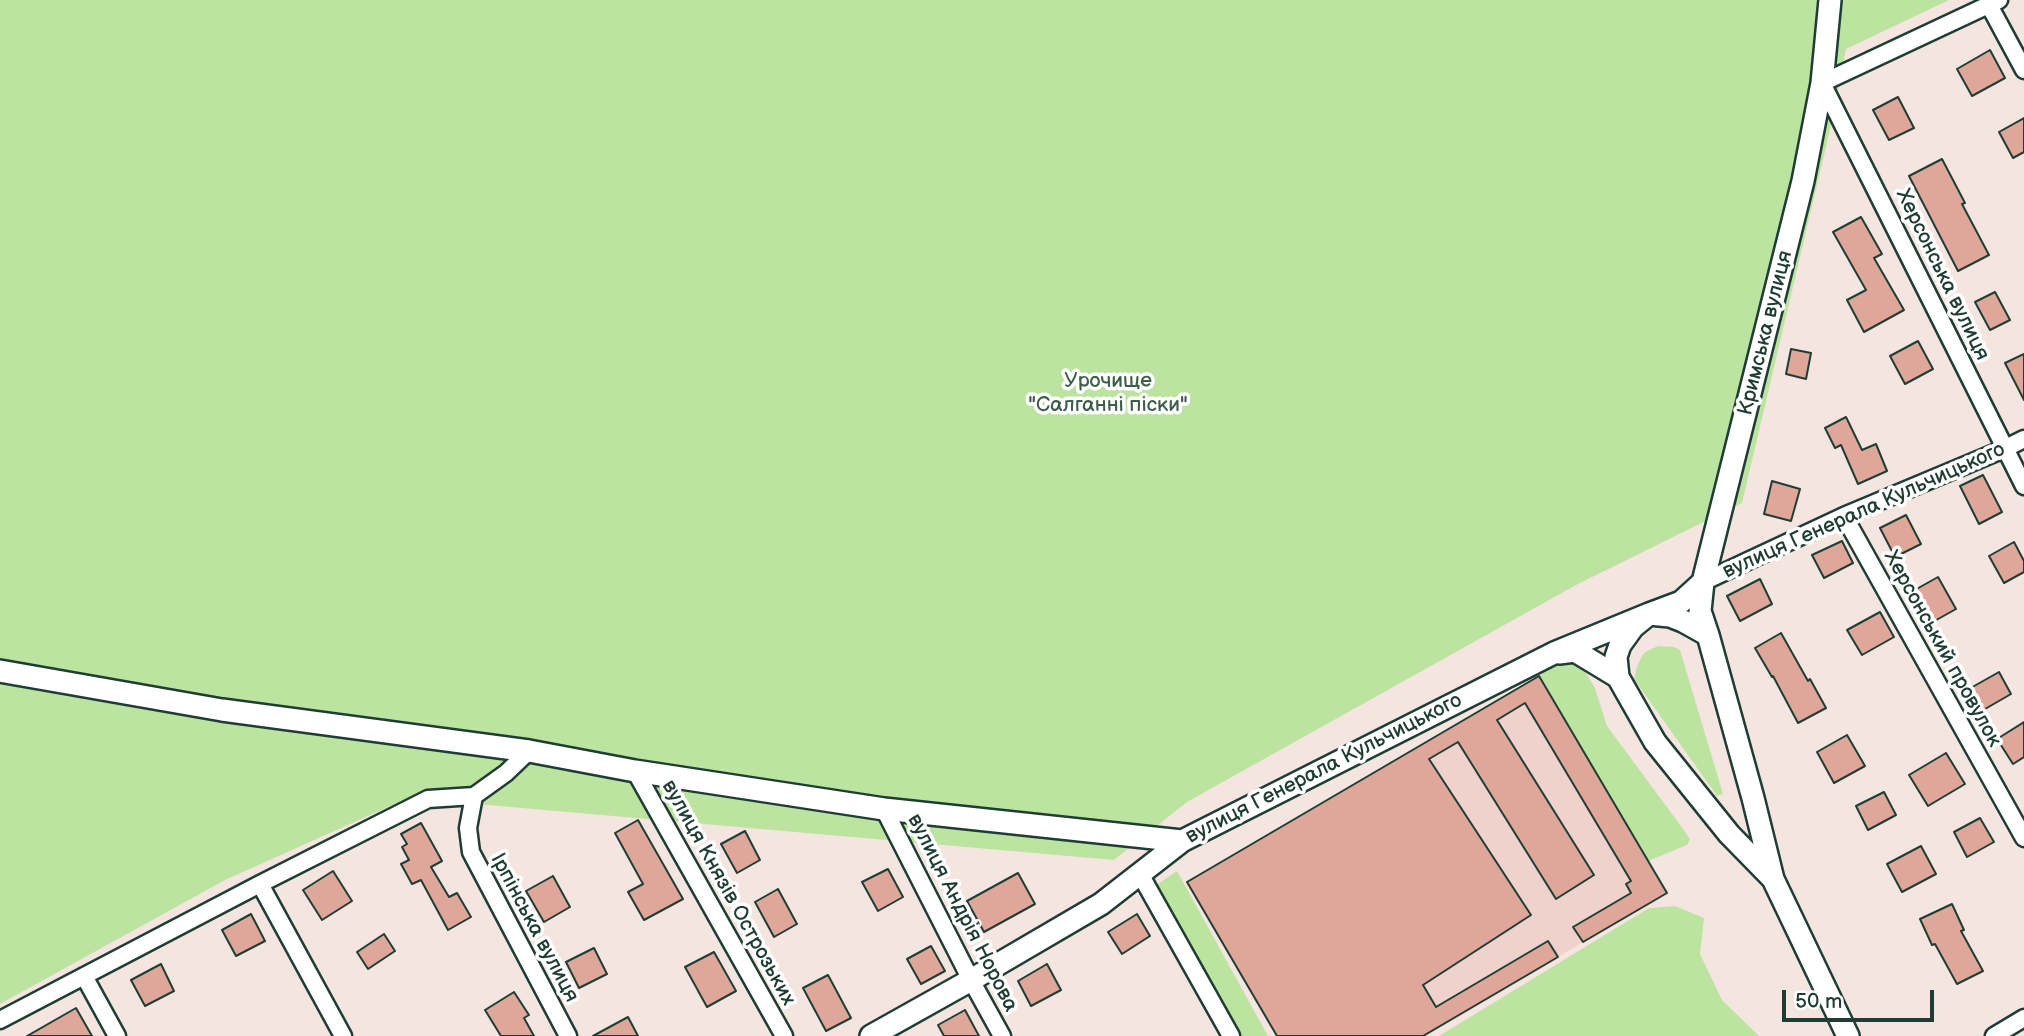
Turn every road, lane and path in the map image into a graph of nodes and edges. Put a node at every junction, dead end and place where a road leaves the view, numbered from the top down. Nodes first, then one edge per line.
1 (1830, 0) edge
2 (1994, 2) edge
3 (2024, 70) edge
4 (1822, 83) junction
5 (2024, 439) edge
6 (2004, 449) junction
7 (2024, 486) edge
8 (1844, 516) junction
9 (1703, 582) junction
10 (1649, 614) junction
11 (1708, 635) junction
12 (1554, 653) junction
13 (0, 671) edge
14 (1618, 677) junction
15 (528, 751) junction
16 (635, 771) junction
17 (474, 796) junction
18 (1753, 798) junction
19 (884, 809) junction
20 (1729, 834) junction
21 (2024, 838) edge
22 (1182, 841) junction
23 (1140, 874) junction
24 (1773, 879) junction
25 (260, 884) junction
26 (84, 976) junction
27 (971, 980) junction
28 (2024, 1018) edge
29 (0, 1020) edge
30 (117, 1036) edge
31 (343, 1036) edge
32 (568, 1036) edge
33 (784, 1036) edge
34 (871, 1036) edge
35 (1002, 1036) edge
36 (1231, 1036) edge
37 (1848, 1036) edge
38 (1994, 1036) edge

1 - 4 street, Кримська вулиця
2 - 3 street
2 - 4 street
4 - 6 street, Херсонська вулиця
4 - 9 street, Кримська вулиця
5 - 6 street, вулиця Генерала Кульчицького
6 - 7 street, Херсонська вулиця
6 - 8 street, вулиця Генерала Кульчицького
8 - 9 street, вулиця Генерала Кульчицького
8 - 21 street, Херсонський провулок
9 - 10 street
9 - 11 street, Кримська вулиця
10 - 11 street
10 - 12 street, вулиця Генерала Кульчицького
10 - 14 street
11 - 18 street, Кримська вулиця
12 - 14 street, Кримська вулиця
12 - 22 street, вулиця Генерала Кульчицького
13 - 15 street
14 - 20 street, Кримська вулиця
15 - 16 street
15 - 17 street
16 - 19 street
16 - 33 street, вулиця Князів Острозьких
17 - 25 street
17 - 32 street, Ірпінська вулиця
18 - 20 street
18 - 24 street, Кримська вулиця
19 - 22 street
19 - 27 street, вулиця Андрія Норова
20 - 24 street, Кримська вулиця
22 - 23 street, вулиця Генерала Кульчицького
23 - 27 street, вулиця Генерала Кульчицького
23 - 36 street
24 - 37 street, Кримська вулиця
25 - 26 street
25 - 31 street
26 - 29 street
26 - 30 street
27 - 34 street, вулиця Генерала Кульчицького
27 - 35 street, вулиця Андрія Норова
28 - 38 street

